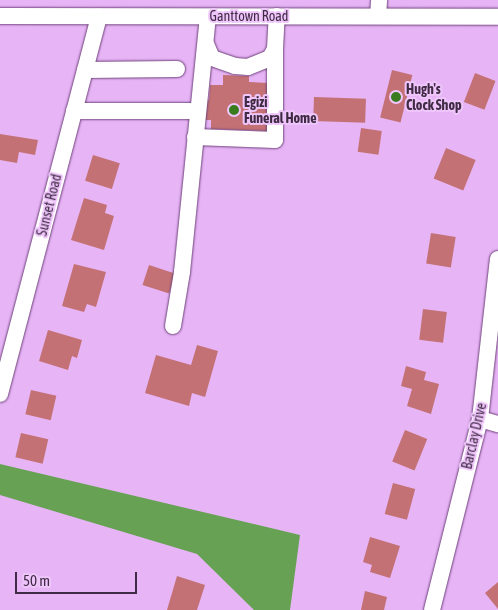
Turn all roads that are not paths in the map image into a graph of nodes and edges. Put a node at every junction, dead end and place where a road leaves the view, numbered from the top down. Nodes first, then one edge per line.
1 (379, 8) edge
2 (0, 16) edge
3 (99, 16) junction
4 (277, 16) junction
5 (498, 16) edge
6 (208, 17) junction
7 (206, 44) junction
8 (275, 49) junction
9 (177, 69) dead end
10 (85, 70) junction
11 (74, 111) junction
12 (198, 111) junction
13 (195, 137) junction
14 (498, 259) edge
15 (174, 326) dead end
16 (0, 394) edge
17 (480, 419) junction
18 (498, 424) edge
19 (432, 610) edge

1 - 4 street, Ganttown Road
1 - 5 street, Ganttown Road
2 - 3 street, Ganttown Road
3 - 6 street, Ganttown Road
3 - 10 street, Sunset Road
4 - 6 street, Ganttown Road
4 - 8 street
6 - 7 street
7 - 8 street
7 - 12 street
8 - 13 street
9 - 10 street
10 - 11 street, Sunset Road
11 - 12 street
11 - 16 street, Sunset Road
12 - 13 street
13 - 15 street
14 - 17 street, Barclay Drive
17 - 18 street
17 - 19 street, Barclay Drive

